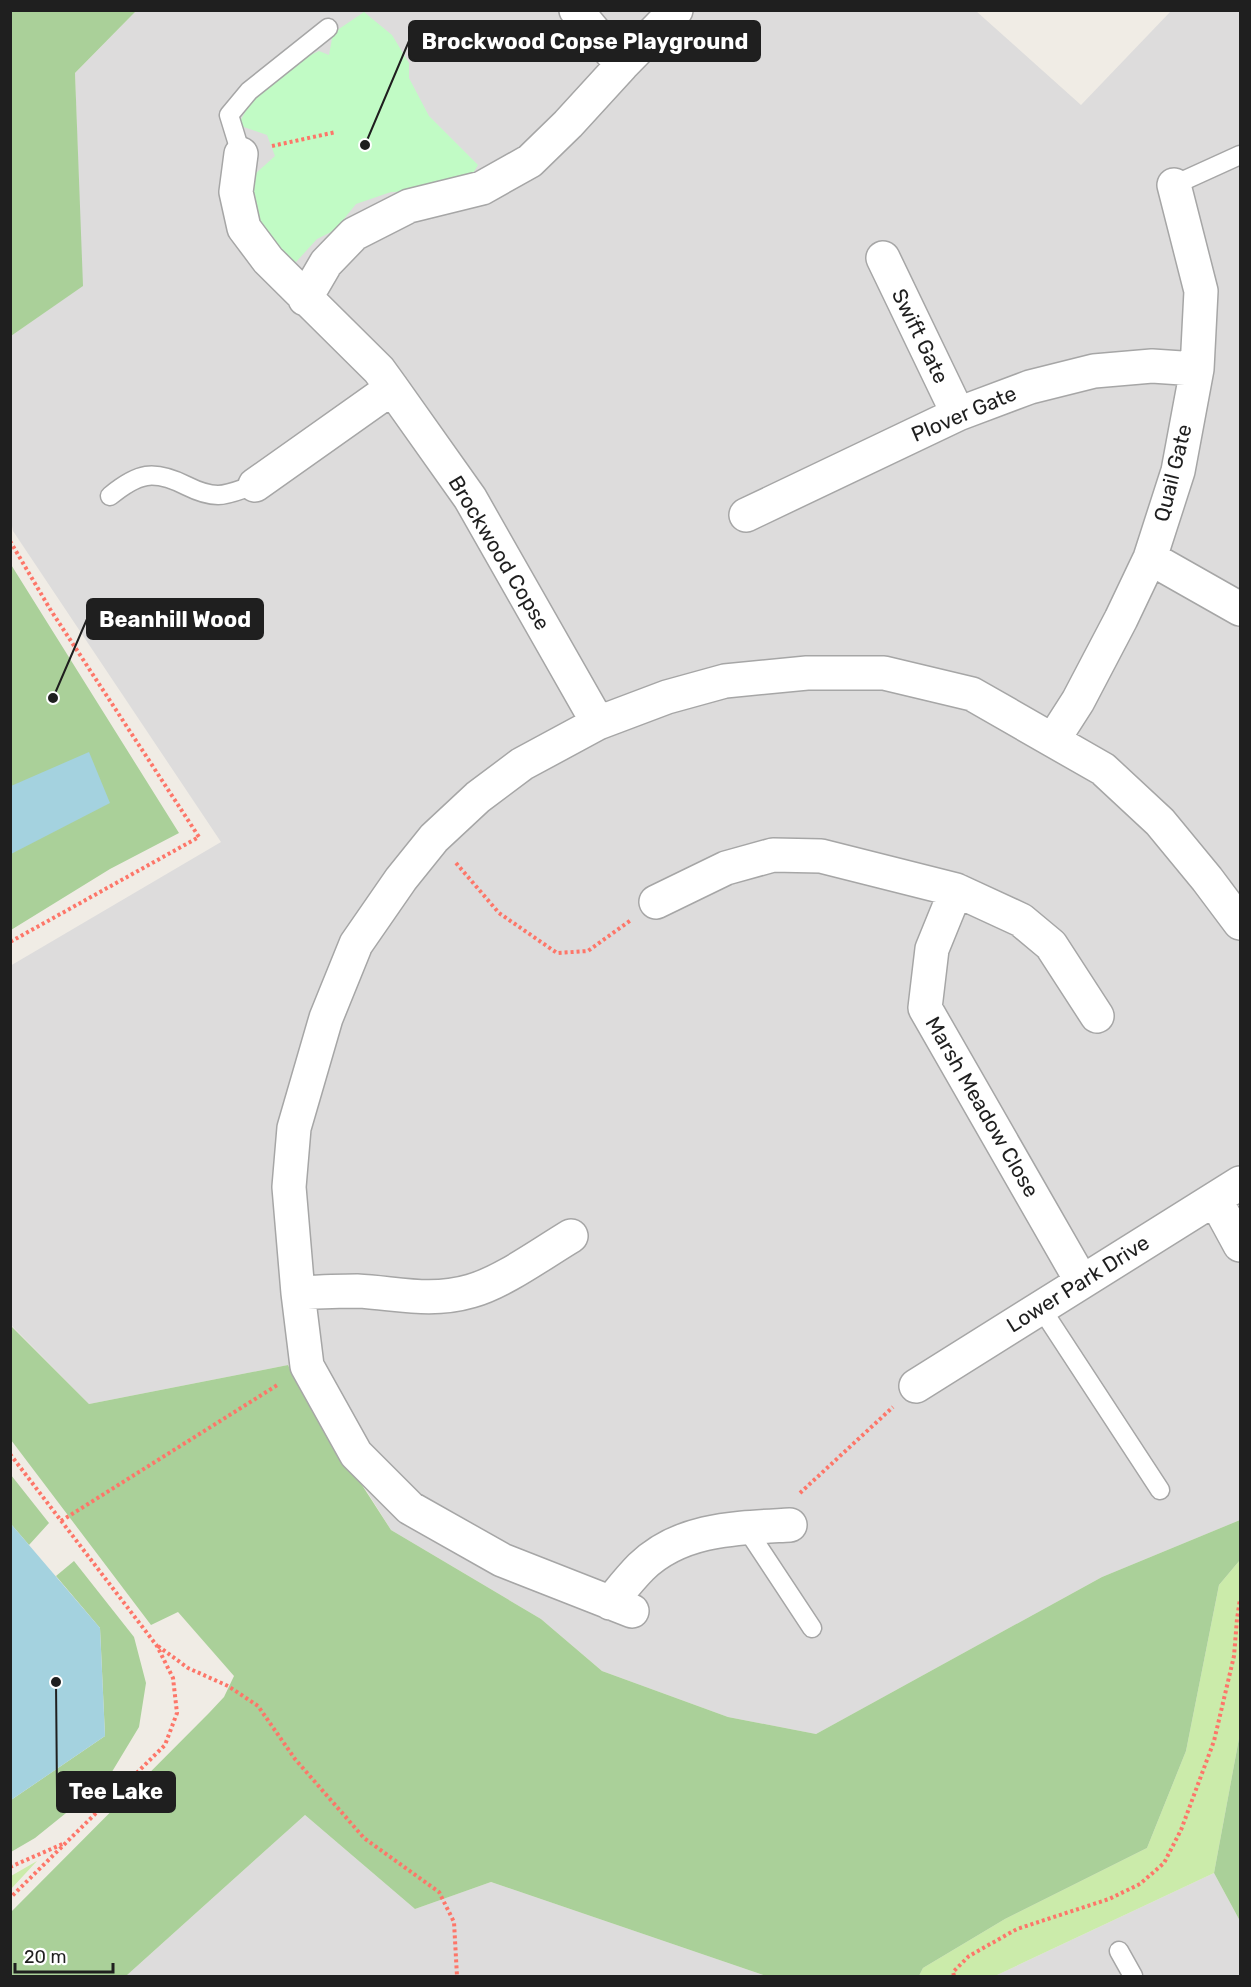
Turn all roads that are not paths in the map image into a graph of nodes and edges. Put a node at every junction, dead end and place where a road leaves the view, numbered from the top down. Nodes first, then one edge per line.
1 (576, 10) edge
2 (676, 10) edge
3 (328, 28) dead end
4 (622, 64) junction
5 (242, 154) joint
6 (1240, 155) edge
7 (1174, 185) joint
8 (882, 258) dead end
9 (305, 299) junction
10 (1197, 369) junction
11 (392, 388) junction
12 (958, 414) junction
13 (255, 485) joint
14 (110, 496) dead end
15 (746, 515) dead end
16 (1150, 558) junction
17 (1240, 609) edge
18 (598, 723) junction
19 (1053, 740) junction
20 (956, 890) junction
21 (656, 902) road end
22 (1240, 923) edge
23 (1097, 1016) dead end
24 (1228, 1191) edge
25 (571, 1236) dead end
26 (1240, 1245) edge
27 (1082, 1282) junction
28 (298, 1293) junction
29 (1041, 1308) junction
30 (916, 1386) road end
31 (1160, 1490) dead end
32 (790, 1526) road end
33 (746, 1528) junction
34 (812, 1628) dead end
35 (1119, 1951) dead end
36 (1132, 1977) edge

1 - 4 street
2 - 4 street
3 - 5 lane
4 - 9 street
5 - 9 street, Brockwood Copse
6 - 7 lane
7 - 10 street, Quail Gate
8 - 12 street, Swift Gate
9 - 11 street, Brockwood Copse
10 - 12 street, Plover Gate
10 - 16 street, Quail Gate
11 - 13 street
11 - 18 street, Brockwood Copse
12 - 15 street, Plover Gate
13 - 14 lane
16 - 17 street
16 - 19 street, Quail Gate
18 - 19 street
18 - 28 street
19 - 22 street
20 - 21 street
20 - 23 street
20 - 27 street, Marsh Meadow Close
24 - 26 street
24 - 27 street, Lower Park Drive
25 - 28 street
27 - 29 street, Lower Park Drive
28 - 33 street
29 - 30 street, Lower Park Drive
29 - 31 lane
32 - 33 street
33 - 34 lane
35 - 36 lane

